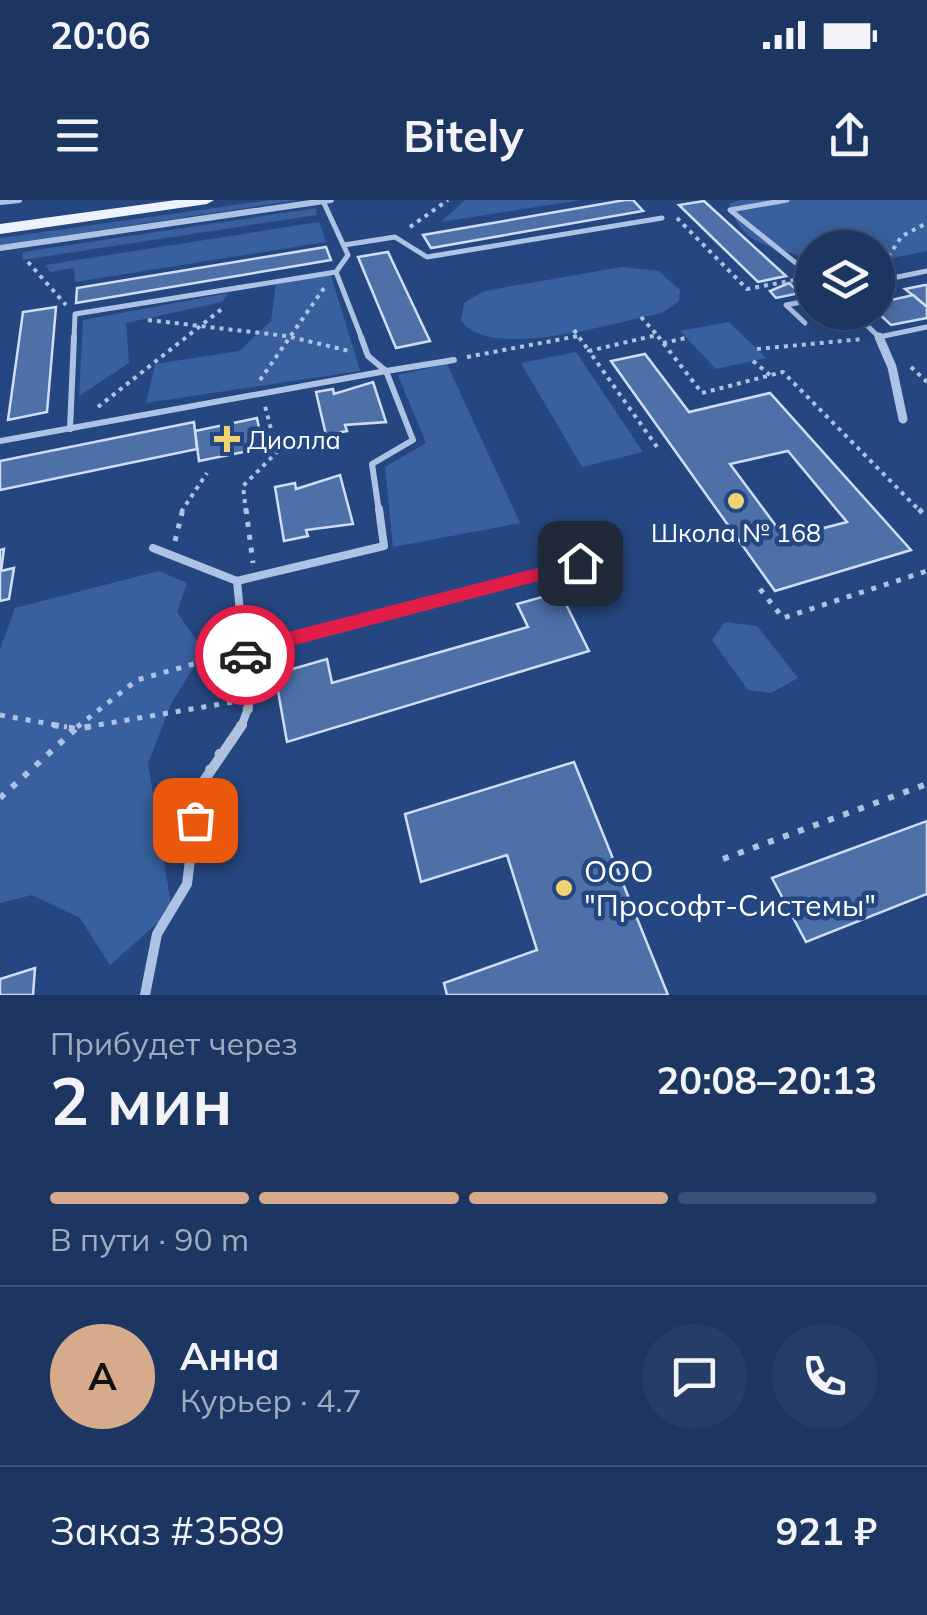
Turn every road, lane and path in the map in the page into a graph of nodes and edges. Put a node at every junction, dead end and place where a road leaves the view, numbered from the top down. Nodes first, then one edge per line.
1 (19, 200) edge
2 (117, 200) edge
3 (206, 200) edge
4 (330, 200) edge
5 (721, 200) edge
6 (788, 200) edge
7 (323, 201) edge
8 (0, 202) edge
9 (730, 210) junction
10 (672, 213) dead end
11 (0, 216) edge
12 (662, 218) dead end
13 (927, 223) edge
14 (0, 229) edge
15 (344, 246) junction
16 (895, 246) edge
17 (0, 248) edge
18 (28, 262) dead end
19 (795, 262) edge
20 (336, 272) junction
21 (927, 272) edge
22 (895, 278) edge
23 (795, 279) edge
24 (253, 286) junction
25 (75, 314) junction
26 (641, 317) dead end
27 (146, 320) dead end
28 (200, 324) junction
29 (927, 327) edge
30 (574, 330) dead end
31 (872, 330) edge
32 (578, 336) junction
33 (657, 336) junction
34 (879, 337) junction
35 (686, 338) dead end
36 (663, 343) junction
37 (757, 349) dead end
38 (590, 351) junction
39 (368, 356) junction
40 (454, 360) joint
41 (753, 361) dead end
42 (386, 371) junction
43 (770, 375) junction
44 (902, 419) dead end
45 (70, 430) junction
46 (0, 441) edge
47 (657, 447) dead end
48 (207, 473) dead end
49 (927, 518) edge
50 (153, 548) dead end
51 (174, 556) junction
52 (580, 563) dead end
53 (927, 572) edge
54 (237, 581) junction
55 (760, 589) dead end
56 (245, 650) junction
57 (249, 699) junction
58 (0, 714) edge
59 (76, 729) junction
60 (927, 784) edge
61 (0, 798) edge
62 (723, 860) dead end
63 (145, 995) edge

1 - 8 street
2 - 11 main road
3 - 14 main road
4 - 7 street
5 - 9 lane
6 - 9 lane
7 - 15 lane
7 - 17 street
9 - 19 lane
10 - 23 path
12 - 15 lane
13 - 16 path
15 - 20 lane
18 - 25 path
20 - 24 lane
20 - 39 lane
21 - 22 lane
24 - 25 lane
24 - 28 path
25 - 45 lane
26 - 33 path
27 - 28 path
28 - 39 path
28 - 45 path
29 - 34 lane
30 - 32 path
31 - 34 lane
32 - 38 path
32 - 40 path
33 - 36 path
33 - 38 path
34 - 37 path
34 - 44 street
35 - 36 path
36 - 43 path
38 - 47 path
39 - 42 lane
40 - 42 lane
41 - 43 path
42 - 45 lane
42 - 54 lane
43 - 49 path
45 - 46 lane
48 - 51 path
50 - 51 lane
51 - 54 lane
52 - 56 lane
53 - 55 path
54 - 56 lane
56 - 57 lane
56 - 59 path
57 - 59 path
57 - 63 lane
58 - 59 path
59 - 61 path
60 - 62 path

